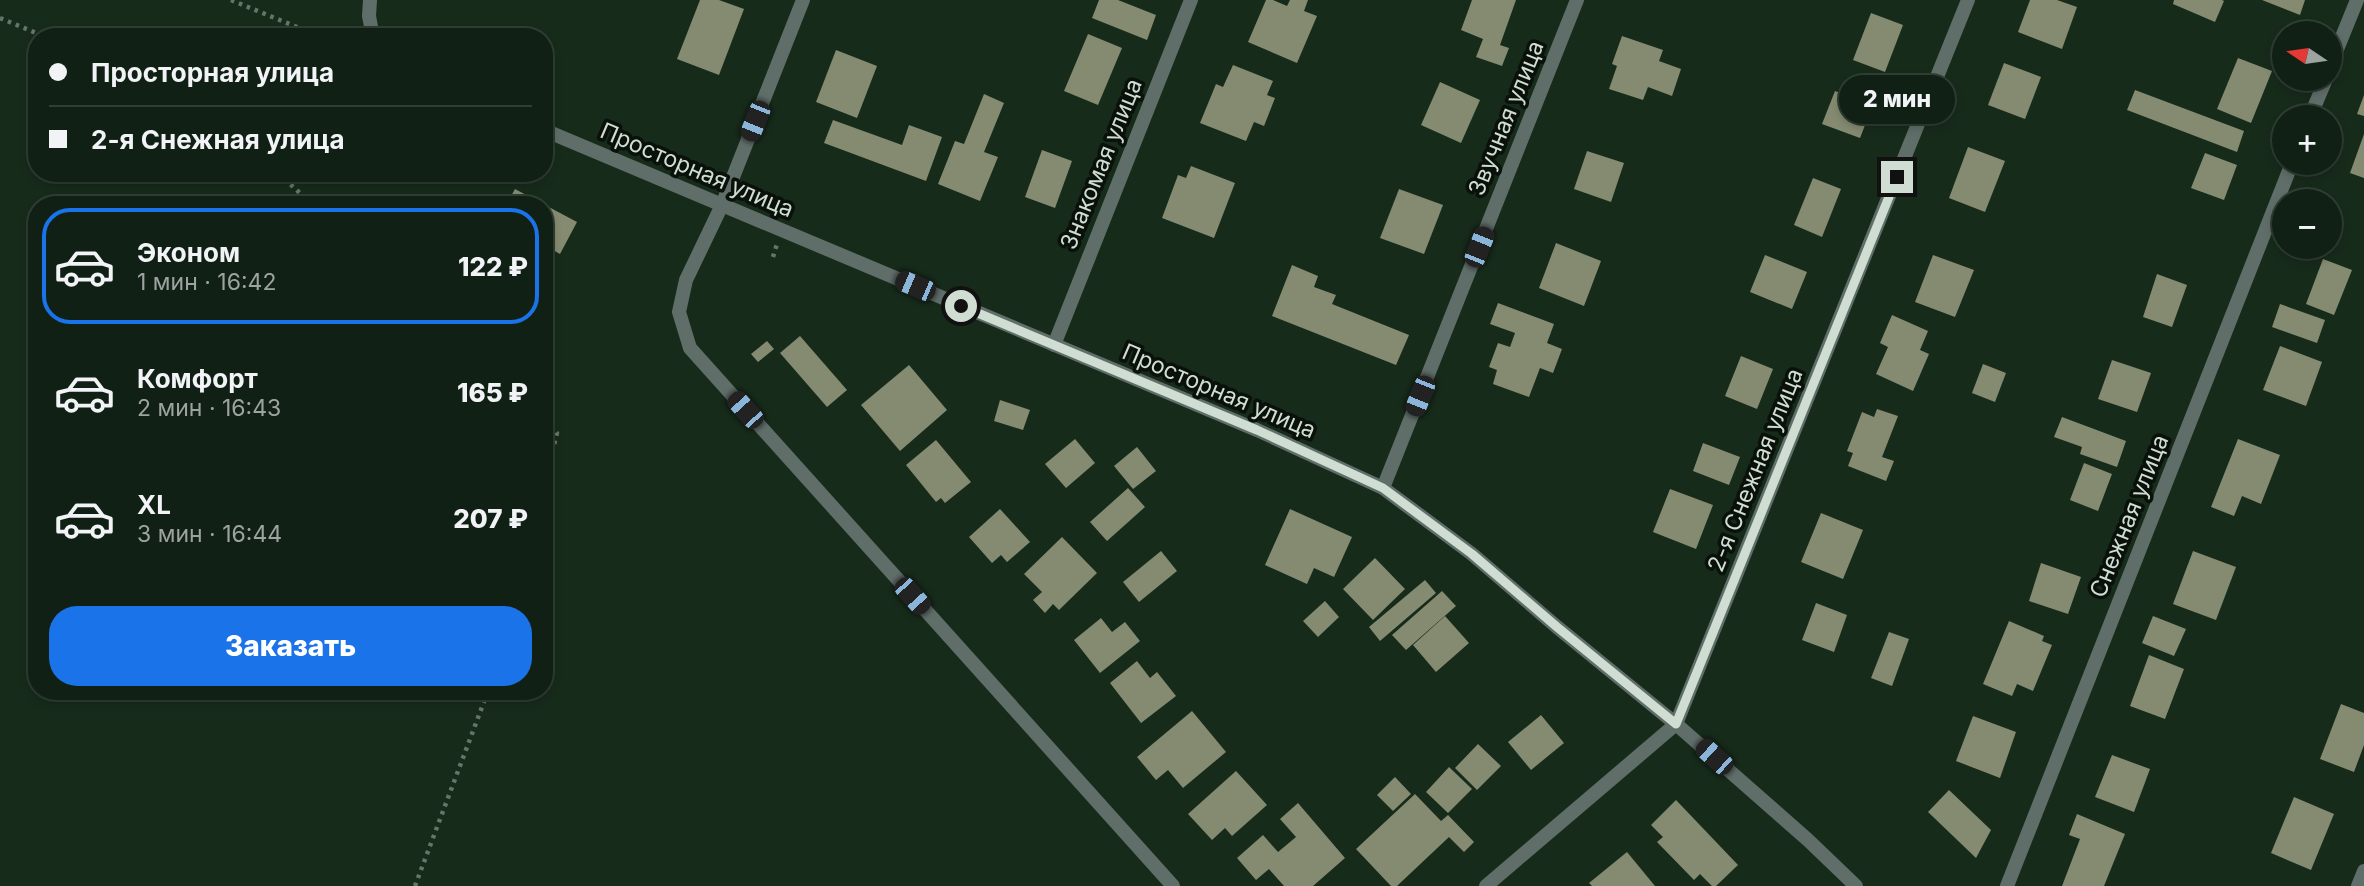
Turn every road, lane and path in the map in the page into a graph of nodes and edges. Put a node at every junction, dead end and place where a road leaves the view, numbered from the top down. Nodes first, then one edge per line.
1 (231, 0) edge
2 (370, 0) edge
3 (803, 0) edge
4 (1191, 0) edge
5 (1577, 0) edge
6 (1968, 0) edge
7 (2357, 0) edge
8 (0, 18) edge
9 (299, 28) edge
10 (371, 28) edge
11 (28, 30) edge
12 (2342, 37) edge
13 (553, 134) edge
14 (2287, 175) edge
15 (288, 182) edge
16 (303, 196) edge
17 (722, 205) junction
18 (1054, 345) junction
19 (553, 429) edge
20 (553, 451) edge
21 (1383, 488) junction
22 (485, 700) edge
23 (1676, 724) junction
24 (2364, 871) edge
25 (415, 886) edge
26 (1173, 886) edge
27 (1486, 886) edge
28 (1856, 886) edge
29 (2007, 886) edge
30 (2358, 886) edge

1 - 9 path
2 - 10 street
3 - 17 street
4 - 18 street, Знакомая улица
5 - 21 street, Звучная улица
6 - 23 street, 2-я Снежная улица
7 - 12 street
8 - 11 path
13 - 17 street, Просторная улица
14 - 29 street, Снежная улица
15 - 16 path
17 - 18 street, Просторная улица
17 - 26 street
18 - 21 street, Просторная улица
19 - 20 path
21 - 23 street, Просторная улица
22 - 25 path
23 - 27 street, 2-я Снежная улица
23 - 28 street, Просторная улица
24 - 30 street

